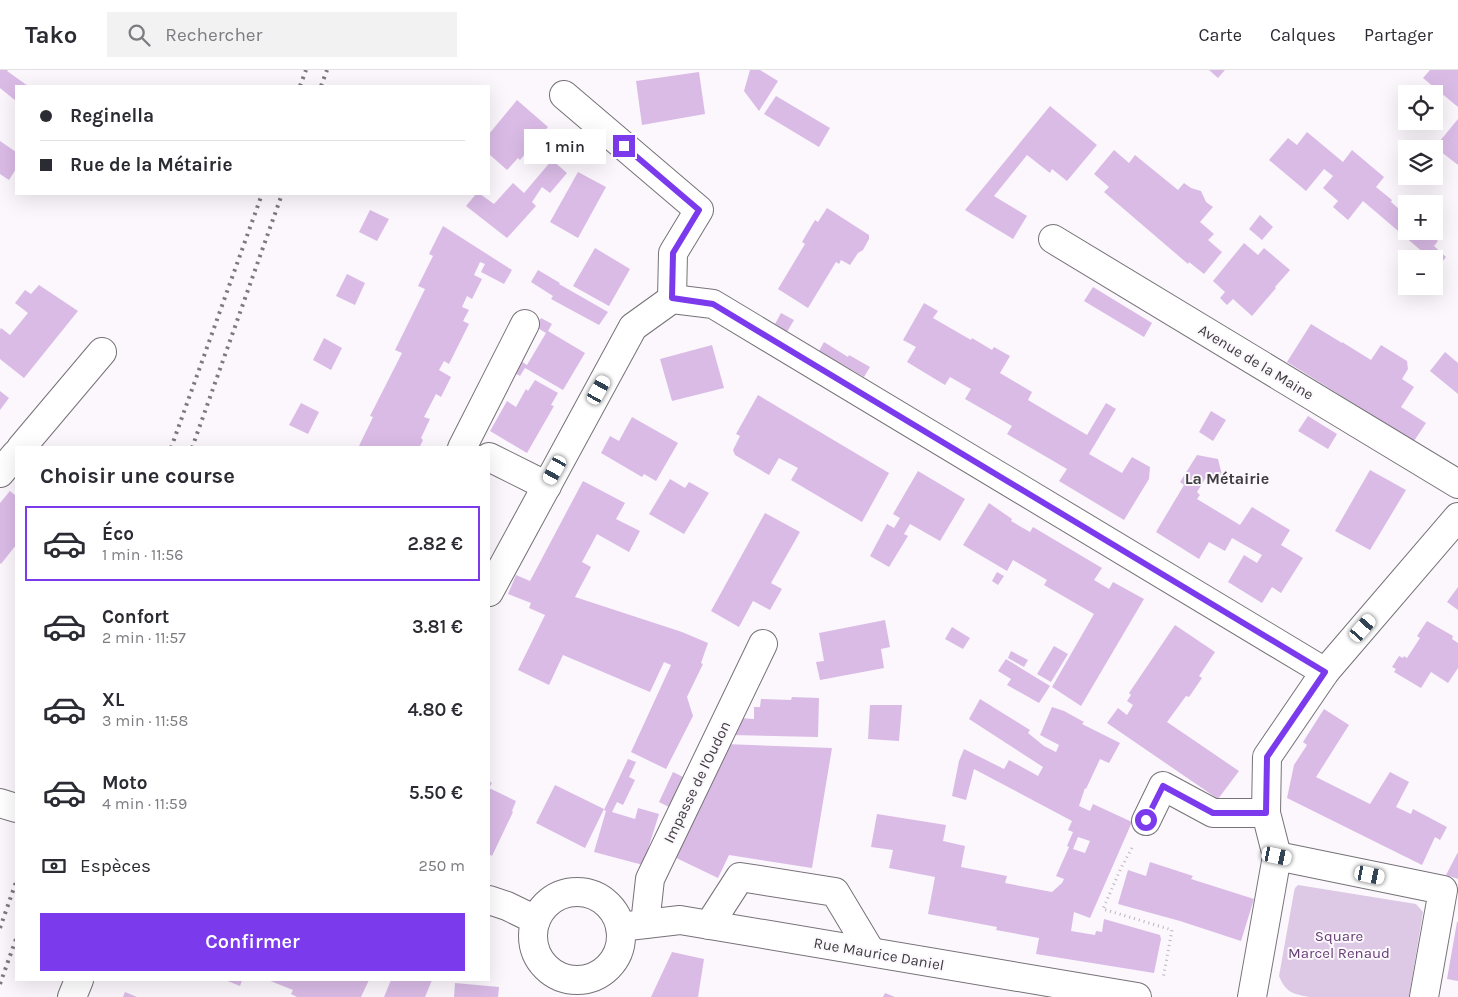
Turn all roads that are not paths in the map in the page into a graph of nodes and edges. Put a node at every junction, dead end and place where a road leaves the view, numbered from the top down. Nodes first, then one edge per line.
1 (564, 95) dead end
2 (1053, 239) dead end
3 (672, 298) junction
4 (525, 324) dead end
5 (102, 352) dead end
6 (24, 446) edge
7 (465, 446) edge
8 (15, 455) edge
9 (490, 458) edge
10 (0, 473) edge
11 (1458, 484) edge
12 (547, 486) junction
13 (1458, 516) edge
14 (490, 590) edge
15 (763, 644) dead end
16 (1325, 672) junction
17 (0, 803) edge
18 (15, 808) edge
19 (1266, 813) junction
20 (1146, 820) road end
21 (1277, 856) junction
22 (490, 900) edge
23 (536, 920) junction
24 (633, 925) junction
25 (709, 925) junction
26 (871, 952) junction
27 (79, 981) edge
28 (574, 988) edge
29 (72, 997) edge
30 (1136, 997) edge
31 (1252, 997) edge
32 (1424, 997) edge

1 - 3 street
2 - 11 street, Avenue de la Maine
3 - 12 street
3 - 16 street
4 - 7 street
5 - 6 street
8 - 10 street
9 - 12 street
12 - 14 street
13 - 16 street
15 - 24 street, Impasse de l'Oudon
16 - 19 street
17 - 18 street
19 - 20 street
19 - 21 street
21 - 31 street
21 - 32 street
22 - 23 street
23 - 24 street
23 - 28 street
24 - 25 street, Rue Maurice Daniel
24 - 28 street
25 - 26 street, Rue Maurice Daniel
25 - 26 street
26 - 30 street, Rue Maurice Daniel
27 - 29 street

